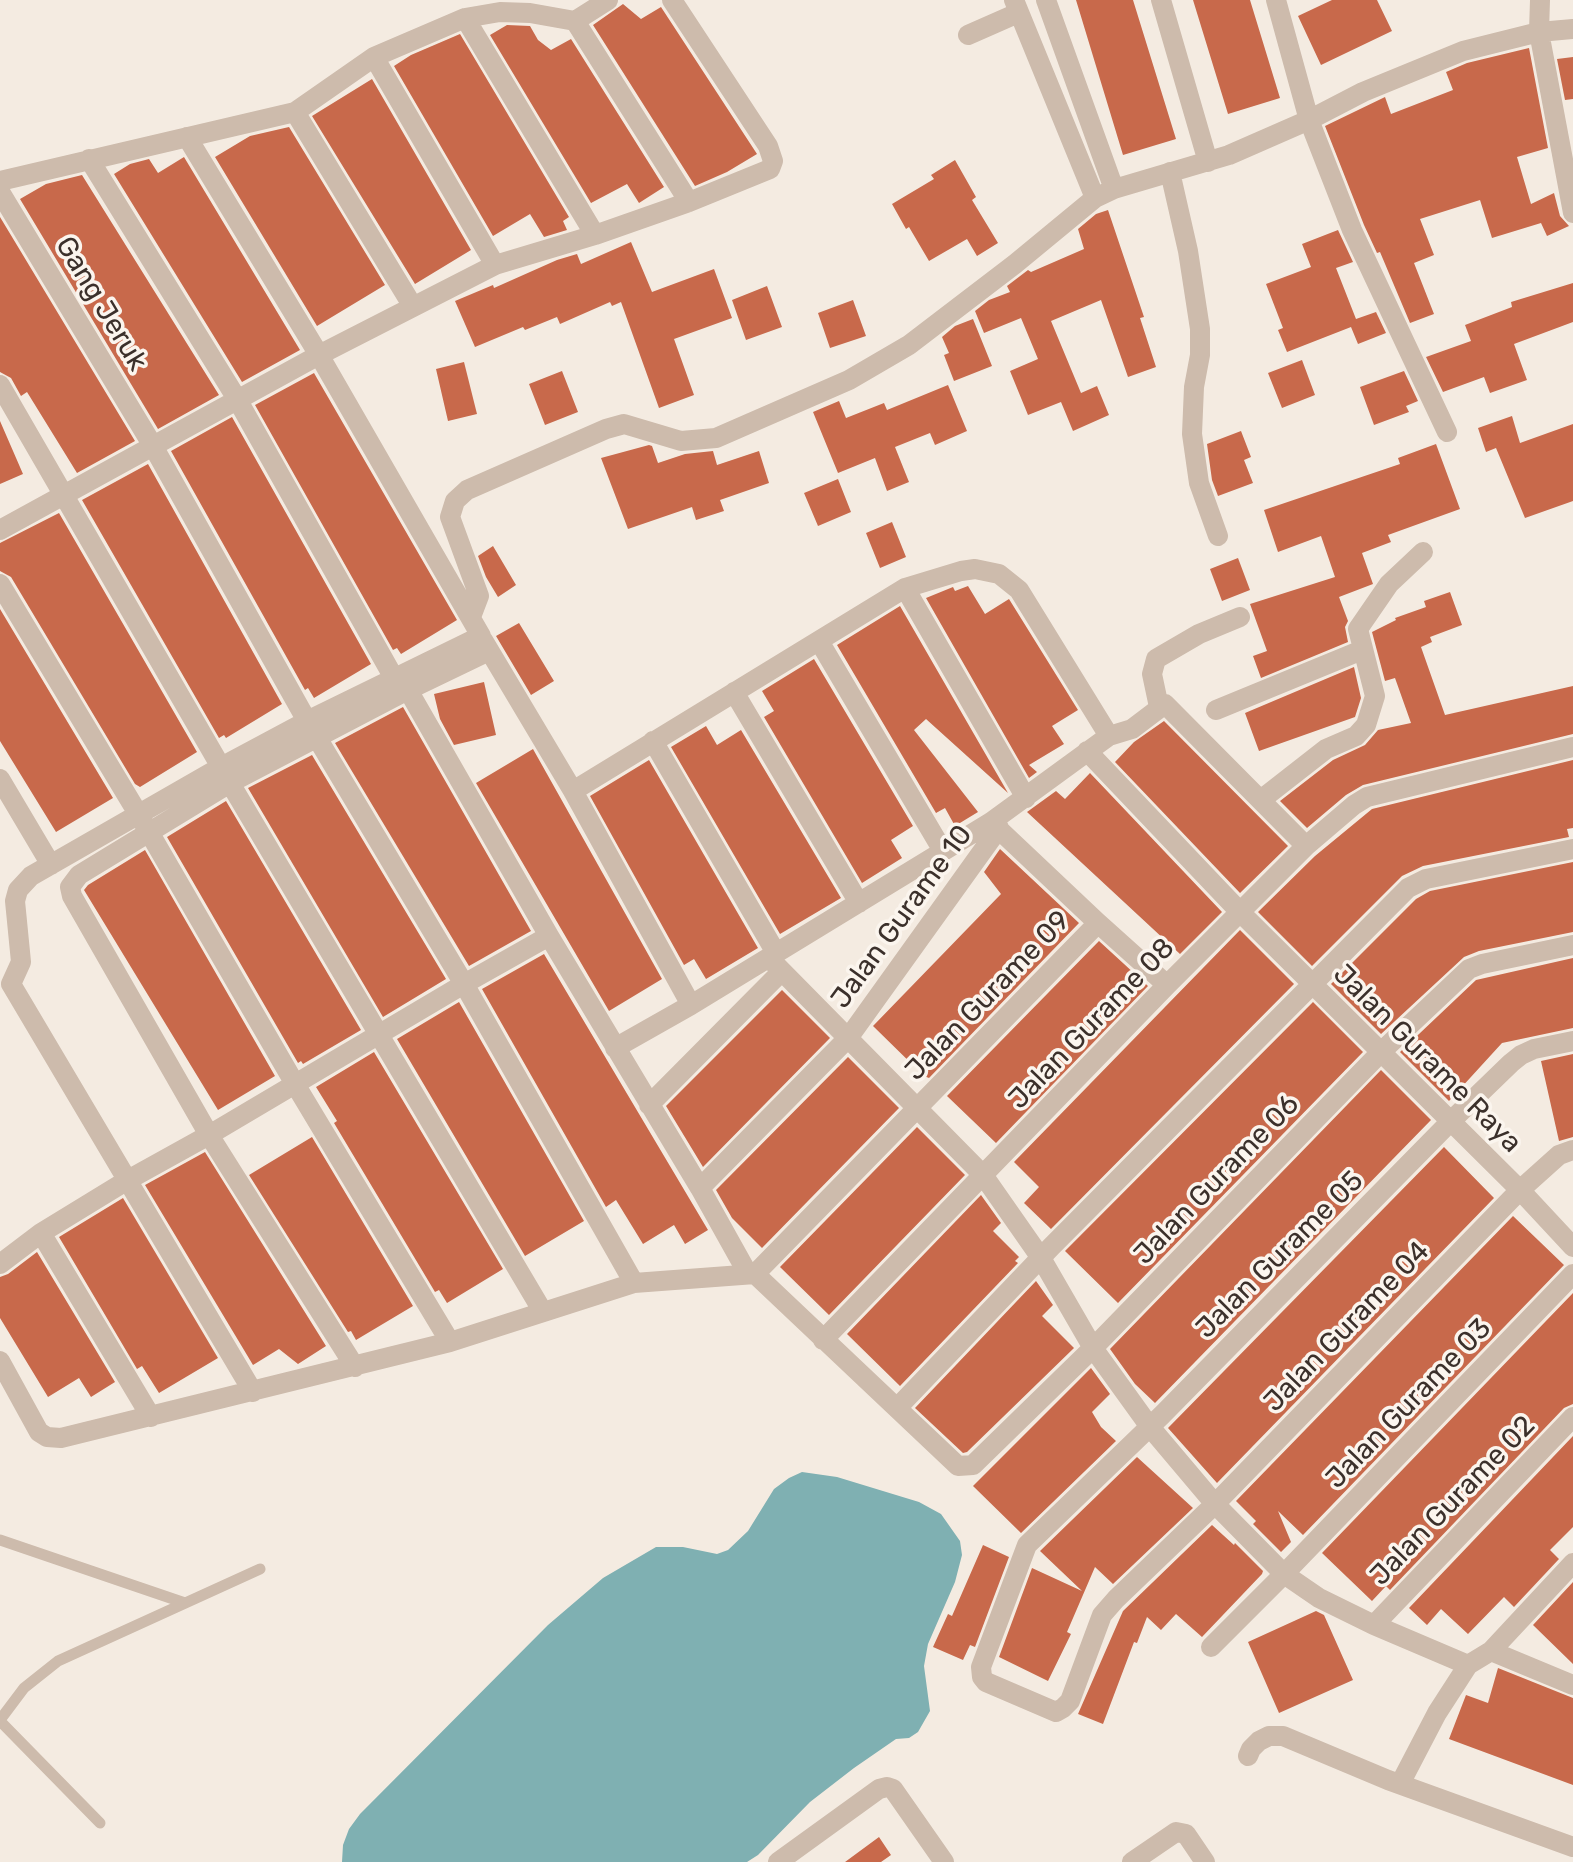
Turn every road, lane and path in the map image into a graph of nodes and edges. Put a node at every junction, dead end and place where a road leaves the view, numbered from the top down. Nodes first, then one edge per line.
1 (608, 0) edge
2 (672, 0) edge
3 (1046, 0) edge
4 (1161, 0) edge
5 (1276, 0) edge
6 (1540, 0) edge
7 (1016, 6) edge
8 (465, 18) junction
9 (575, 21) junction
10 (1573, 29) edge
11 (1539, 32) junction
12 (968, 35) dead end
13 (374, 57) junction
14 (295, 112) junction
15 (1309, 120) junction
16 (187, 137) junction
17 (89, 159) junction
18 (1208, 162) junction
19 (1170, 172) junction
20 (0, 181) edge
21 (1114, 189) junction
22 (0, 192) edge
23 (1095, 198) junction
24 (689, 202) junction
25 (1573, 213) edge
26 (595, 235) junction
27 (495, 265) junction
28 (412, 305) junction
29 (319, 355) junction
30 (0, 385) edge
31 (237, 399) junction
32 (1447, 432) dead end
33 (153, 446) junction
34 (65, 494) junction
35 (0, 530) edge
36 (1218, 536) dead end
37 (1423, 552) dead end
38 (0, 584) edge
39 (905, 588) junction
40 (471, 617) junction
41 (1240, 617) dead end
42 (819, 641) junction
43 (485, 643) junction
44 (1362, 650) junction
45 (401, 684) junction
46 (734, 692) junction
47 (1163, 706) junction
48 (1216, 710) dead end
49 (307, 721) junction
50 (1109, 736) junction
51 (318, 739) junction
52 (653, 741) junction
53 (1573, 747) edge
54 (1087, 751) junction
55 (226, 775) junction
56 (0, 779) edge
57 (573, 791) junction
58 (1026, 798) junction
59 (1262, 799) junction
60 (138, 813) junction
61 (995, 825) junction
62 (149, 832) junction
63 (1306, 846) junction
64 (1573, 849) edge
65 (943, 851) junction
66 (51, 865) junction
67 (859, 903) junction
68 (1241, 913) junction
69 (1098, 923) junction
70 (549, 936) junction
71 (1573, 945) edge
72 (776, 961) junction
73 (464, 984) junction
74 (1167, 985) junction
75 (5, 986) edge
76 (1313, 986) junction
77 (691, 1005) junction
78 (378, 1036) junction
79 (849, 1037) junction
80 (1573, 1041) edge
81 (615, 1048) junction
82 (1381, 1052) junction
83 (295, 1084) junction
84 (649, 1105) junction
85 (919, 1107) junction
86 (1450, 1122) junction
87 (209, 1135) junction
88 (1573, 1150) edge
89 (983, 1175) junction
90 (126, 1181) junction
91 (700, 1188) junction
92 (1520, 1190) junction
93 (41, 1233) junction
94 (1573, 1247) edge
95 (1041, 1258) junction
96 (0, 1264) edge
97 (752, 1274) junction
98 (1573, 1274) edge
99 (634, 1283) junction
100 (543, 1312) junction
101 (823, 1340) junction
102 (450, 1342) junction
103 (1093, 1348) junction
104 (0, 1361) edge
105 (355, 1367) junction
106 (253, 1392) junction
107 (898, 1407) junction
108 (151, 1417) junction
109 (1573, 1417) edge
110 (1150, 1427) junction
111 (1215, 1504) junction
112 (0, 1540) edge
113 (1573, 1563) edge
114 (260, 1569) dead end
115 (1284, 1574) junction
116 (185, 1603) junction
117 (1374, 1625) junction
118 (1211, 1647) dead end
119 (1491, 1651) junction
120 (1468, 1665) junction
121 (1573, 1685) edge
122 (0, 1721) edge
123 (1248, 1756) dead end
124 (1400, 1784) junction
125 (100, 1823) dead end
126 (1573, 1847) edge
127 (778, 1862) edge
128 (944, 1862) edge
129 (1132, 1862) edge
130 (1205, 1862) edge

1 - 9 street
2 - 24 street
3 - 21 street
4 - 18 street
5 - 15 street
6 - 11 street
7 - 12 street
7 - 23 street
8 - 9 street
8 - 13 street
8 - 26 street
9 - 24 street
10 - 11 street
11 - 15 street
11 - 25 street
13 - 14 street
13 - 27 street
14 - 16 street
14 - 28 street
15 - 18 street
15 - 32 street
16 - 17 street
16 - 29 street
17 - 20 street
17 - 31 street, Jalan Gurame 06
18 - 19 street
19 - 21 street
19 - 36 street
21 - 23 street
22 - 33 street, Gang Jeruk
23 - 40 street
24 - 26 street
26 - 27 street
27 - 28 street
28 - 29 street
29 - 31 street
29 - 40 street
30 - 34 street
31 - 33 street
31 - 45 street, Jalan Gurame 06
33 - 34 street
33 - 49 street, Gang Jeruk
34 - 35 street
34 - 55 street
37 - 44 street
38 - 60 street
39 - 42 street
39 - 50 street
39 - 58 street
40 - 43 street
41 - 47 street
42 - 46 street
42 - 65 street
43 - 45 street
43 - 57 street
44 - 48 street
44 - 59 street
45 - 49 street
45 - 51 street
45 - 70 street, Jalan Gurame 06
46 - 52 street
46 - 67 street
47 - 50 street
47 - 59 street
49 - 51 street, Gang Jeruk
49 - 55 street
50 - 54 street
51 - 55 street
51 - 73 street, Gang Jeruk
52 - 57 street
52 - 72 street
53 - 63 street, Jalan Gurame 08
54 - 58 street
54 - 68 street, Jalan Gurame Raya
55 - 60 street
55 - 62 street
55 - 78 street
56 - 66 street
57 - 77 street
58 - 61 street
59 - 63 street
60 - 62 street
60 - 66 street
61 - 65 street
61 - 69 street, Jalan Gurame 10
61 - 79 street, Jalan Gurame 10
62 - 83 street
62 - 87 street
63 - 68 street, Jalan Gurame 08
64 - 76 street
65 - 67 street
66 - 75 street
67 - 72 street
68 - 74 street, Jalan Gurame 08
68 - 76 street, Jalan Gurame Raya
69 - 74 street, Jalan Gurame 10
69 - 85 street, Jalan Gurame 09
70 - 73 street
70 - 81 street, Jalan Gurame 06
71 - 82 street, Jalan Gurame 06
72 - 77 street
72 - 79 street
72 - 84 street
73 - 78 street
73 - 99 street, Gang Jeruk
74 - 89 street, Jalan Gurame 08
75 - 90 street
76 - 82 street, Jalan Gurame Raya
76 - 95 street
77 - 81 street
78 - 83 street
78 - 100 street
79 - 85 street
79 - 91 street, Jalan Gurame 10
80 - 86 street, Jalan Gurame 05
81 - 84 street, Jalan Gurame 06
82 - 86 street, Jalan Gurame Raya
82 - 103 street, Jalan Gurame 06
83 - 87 street
83 - 102 street
84 - 91 street, Jalan Gurame 06
85 - 89 street
85 - 97 street, Jalan Gurame 09
86 - 92 street, Jalan Gurame Raya
86 - 110 street, Jalan Gurame 05
87 - 90 street
87 - 105 street
88 - 92 street, Jalan Gurame 04
89 - 95 street
89 - 101 street, Jalan Gurame 08
90 - 93 street
90 - 106 street
91 - 97 street, Jalan Gurame 06
92 - 94 street, Jalan Gurame Raya
92 - 111 street, Jalan Gurame 04
93 - 96 street
93 - 108 street
95 - 103 street
95 - 107 street
97 - 99 street
97 - 101 street, Jalan Gurame 06
98 - 115 street, Jalan Gurame 03
99 - 100 street
100 - 102 street
101 - 107 street, Jalan Gurame 06
102 - 105 street
103 - 107 street, Jalan Gurame 06
103 - 110 street
104 - 108 street
105 - 106 street
106 - 108 street
109 - 117 street, Jalan Gurame 02
110 - 111 street
110 - 111 street, Jalan Gurame 05
111 - 115 street
112 - 116 lane
113 - 119 street
114 - 116 lane
115 - 117 street
115 - 118 street, Jalan Gurame 03
116 - 122 lane
117 - 120 street
119 - 120 street
119 - 121 street
120 - 124 street
122 - 125 lane
123 - 124 street
124 - 126 street
127 - 128 street
129 - 130 street

